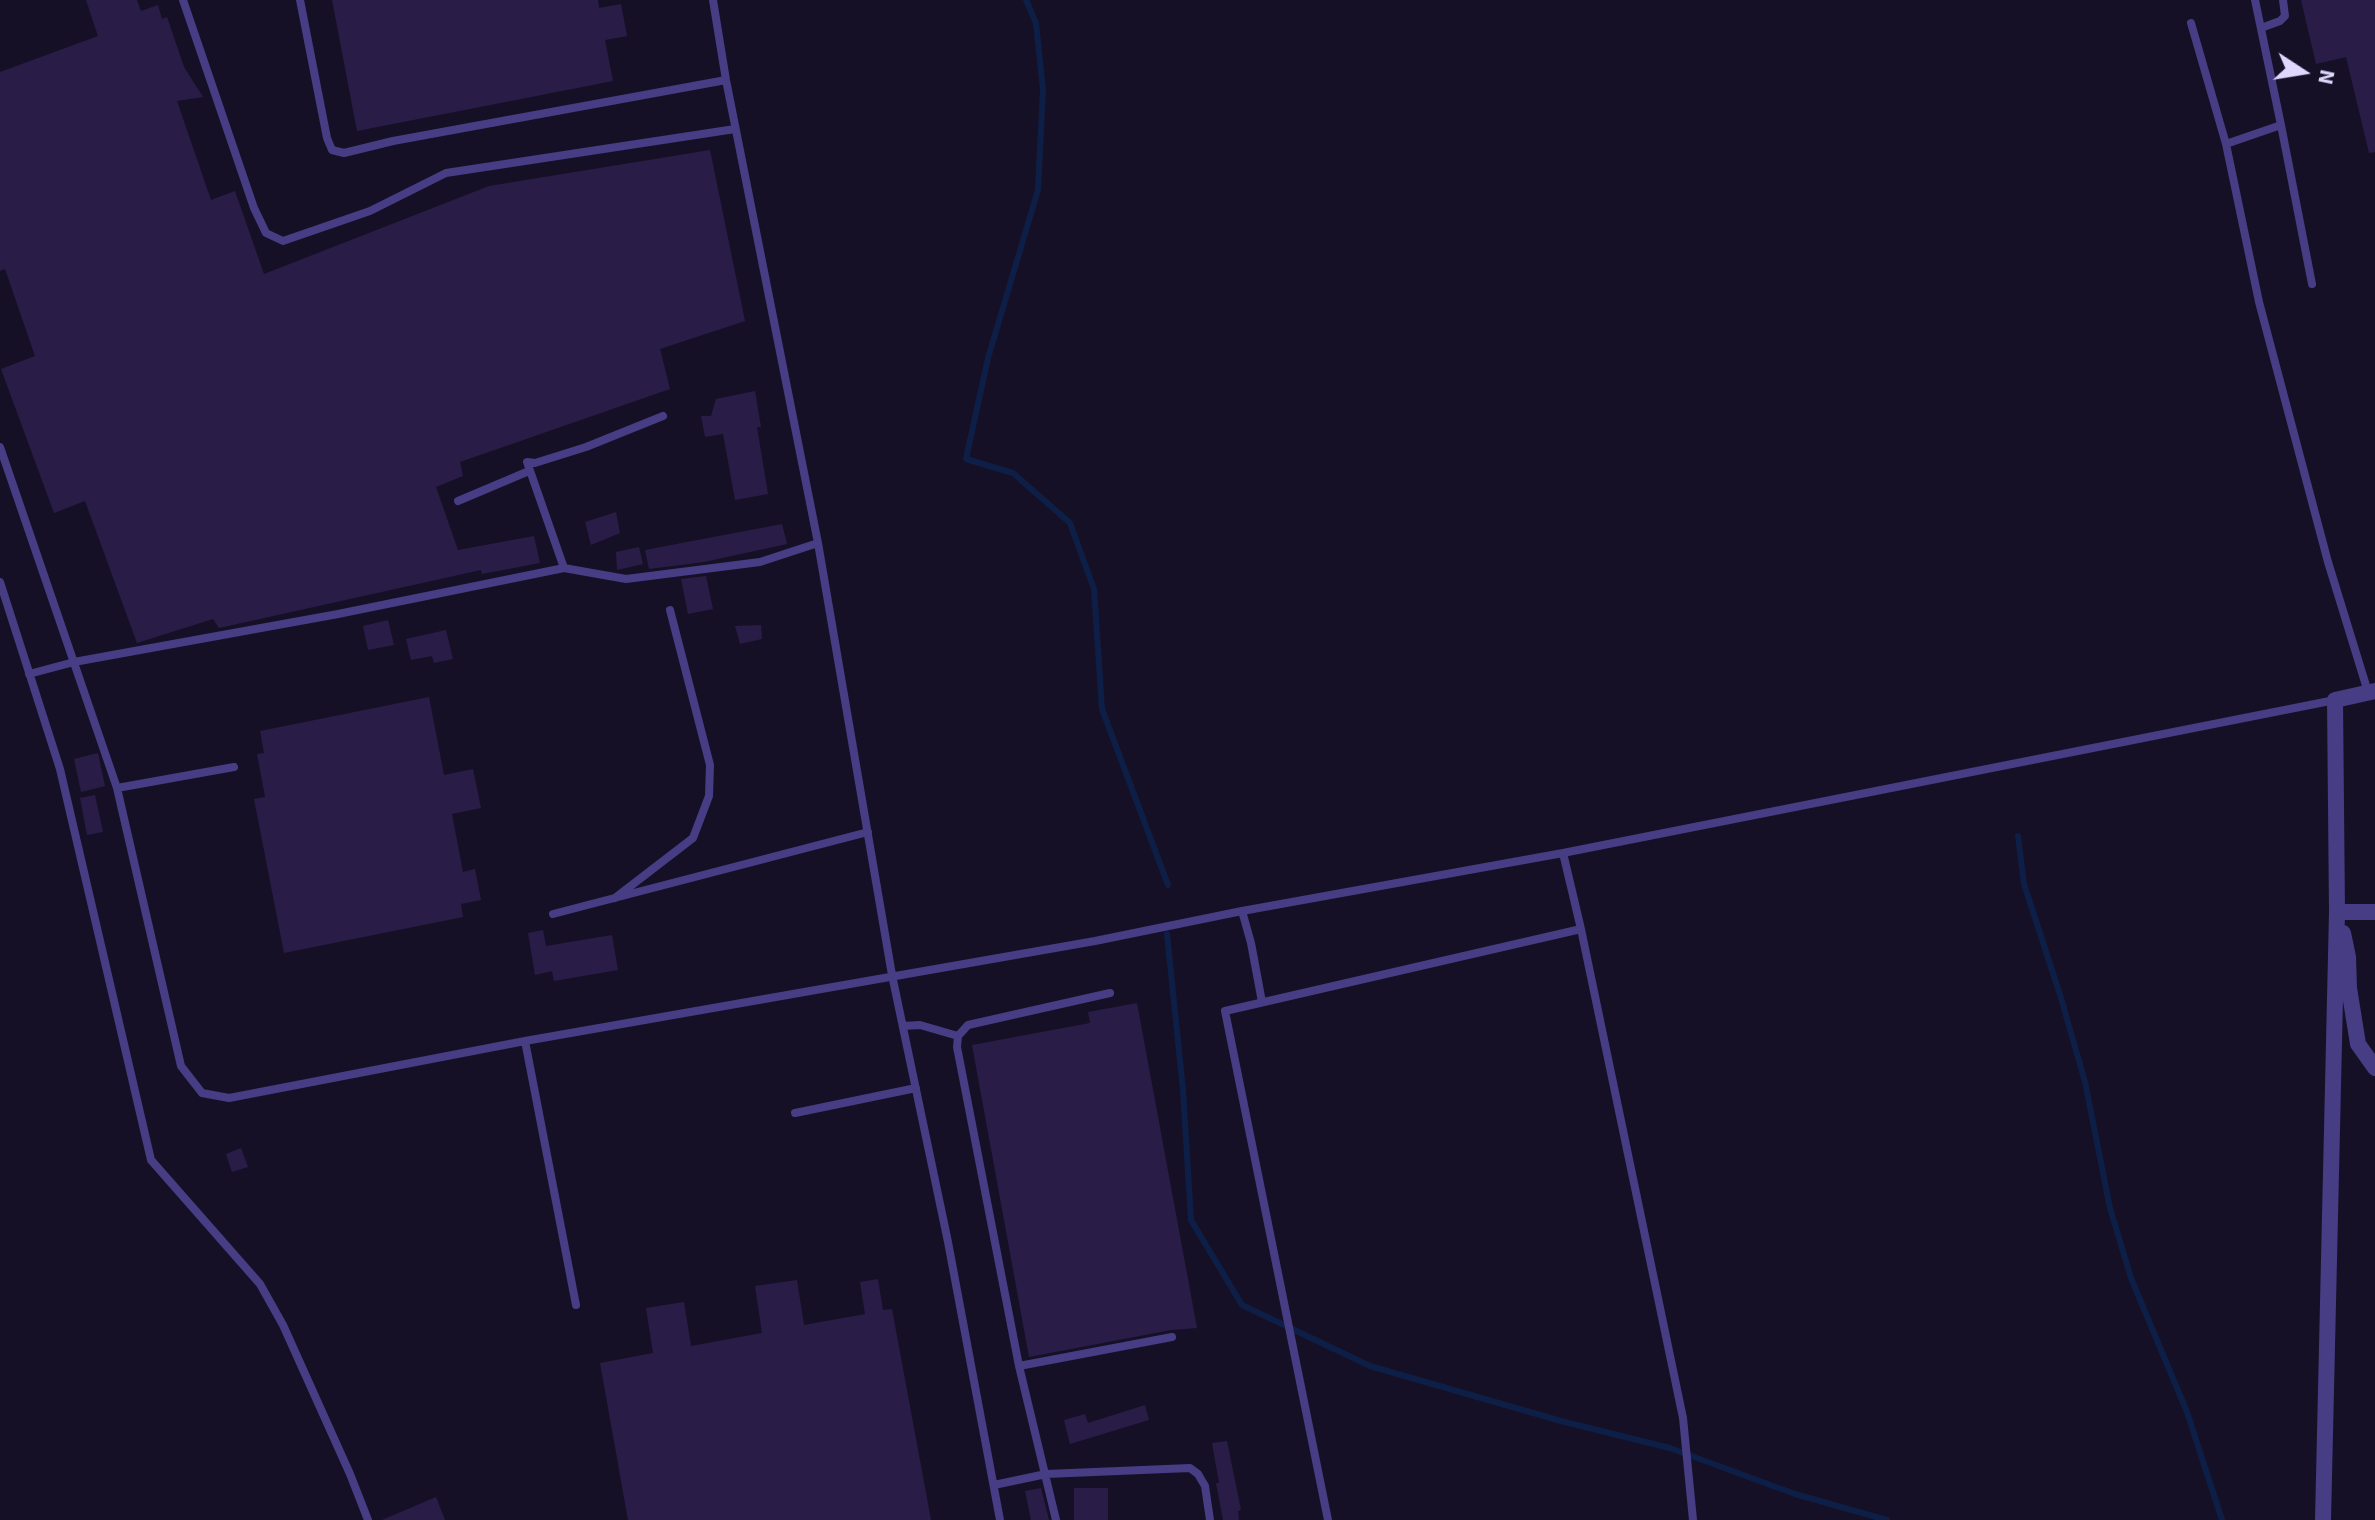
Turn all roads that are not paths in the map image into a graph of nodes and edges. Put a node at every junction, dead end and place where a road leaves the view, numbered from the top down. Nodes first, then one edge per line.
1 (183, 0) edge
2 (300, 0) edge
3 (713, 0) edge
4 (2255, 0) edge
5 (2283, 0) edge
6 (2191, 23) dead end
7 (2261, 28) junction
8 (726, 80) junction
9 (2281, 125) junction
10 (735, 129) junction
11 (2226, 144) junction
12 (2312, 284) dead end
13 (663, 416) dead end
14 (0, 447) edge
15 (529, 471) junction
16 (458, 501) dead end
17 (818, 543) junction
18 (564, 568) junction
19 (0, 582) edge
20 (670, 610) dead end
21 (74, 662) junction
22 (29, 674) junction
23 (2371, 691) edge
24 (2335, 700) junction
25 (234, 767) dead end
26 (117, 788) junction
27 (868, 832) junction
28 (1563, 853) junction
29 (615, 898) junction
30 (1242, 911) junction
31 (2375, 912) edge
32 (553, 914) dead end
33 (2337, 918) junction
34 (1581, 929) junction
35 (892, 975) junction
36 (1110, 993) dead end
37 (1262, 1002) junction
38 (903, 1026) junction
39 (958, 1036) junction
40 (525, 1041) junction
41 (2375, 1068) edge
42 (916, 1088) junction
43 (795, 1113) dead end
44 (576, 1305) dead end
45 (1172, 1337) dead end
46 (1019, 1366) junction
47 (1046, 1474) junction
48 (994, 1485) junction
49 (368, 1520) edge
50 (1000, 1520) edge
51 (1056, 1520) edge
52 (1210, 1520) edge
53 (1328, 1520) edge
54 (1693, 1520) edge
55 (2323, 1520) edge

1 - 10 lane
2 - 8 lane
3 - 8 lane
4 - 7 lane
5 - 7 lane
6 - 11 lane
7 - 9 lane
8 - 10 lane
9 - 11 lane
9 - 12 lane
10 - 17 lane
11 - 23 lane
13 - 15 lane
14 - 21 lane
15 - 16 lane
15 - 18 lane
17 - 18 lane
17 - 27 lane
18 - 21 lane
19 - 22 lane
20 - 29 lane
21 - 22 lane
21 - 26 lane
22 - 49 lane
23 - 24 street
24 - 28 lane
24 - 33 street
25 - 26 lane
26 - 40 lane
27 - 29 lane
27 - 35 lane
28 - 30 lane
28 - 34 lane
29 - 32 lane
30 - 35 lane
30 - 37 lane
31 - 33 street
33 - 41 street
33 - 55 street
34 - 37 lane
34 - 54 lane
35 - 38 lane
35 - 40 lane
36 - 39 lane
37 - 53 lane
38 - 39 lane
38 - 42 lane
39 - 46 lane
40 - 44 lane
42 - 43 lane
42 - 48 lane
45 - 46 lane
46 - 47 lane
47 - 48 lane
47 - 51 lane
47 - 52 lane
48 - 50 lane

